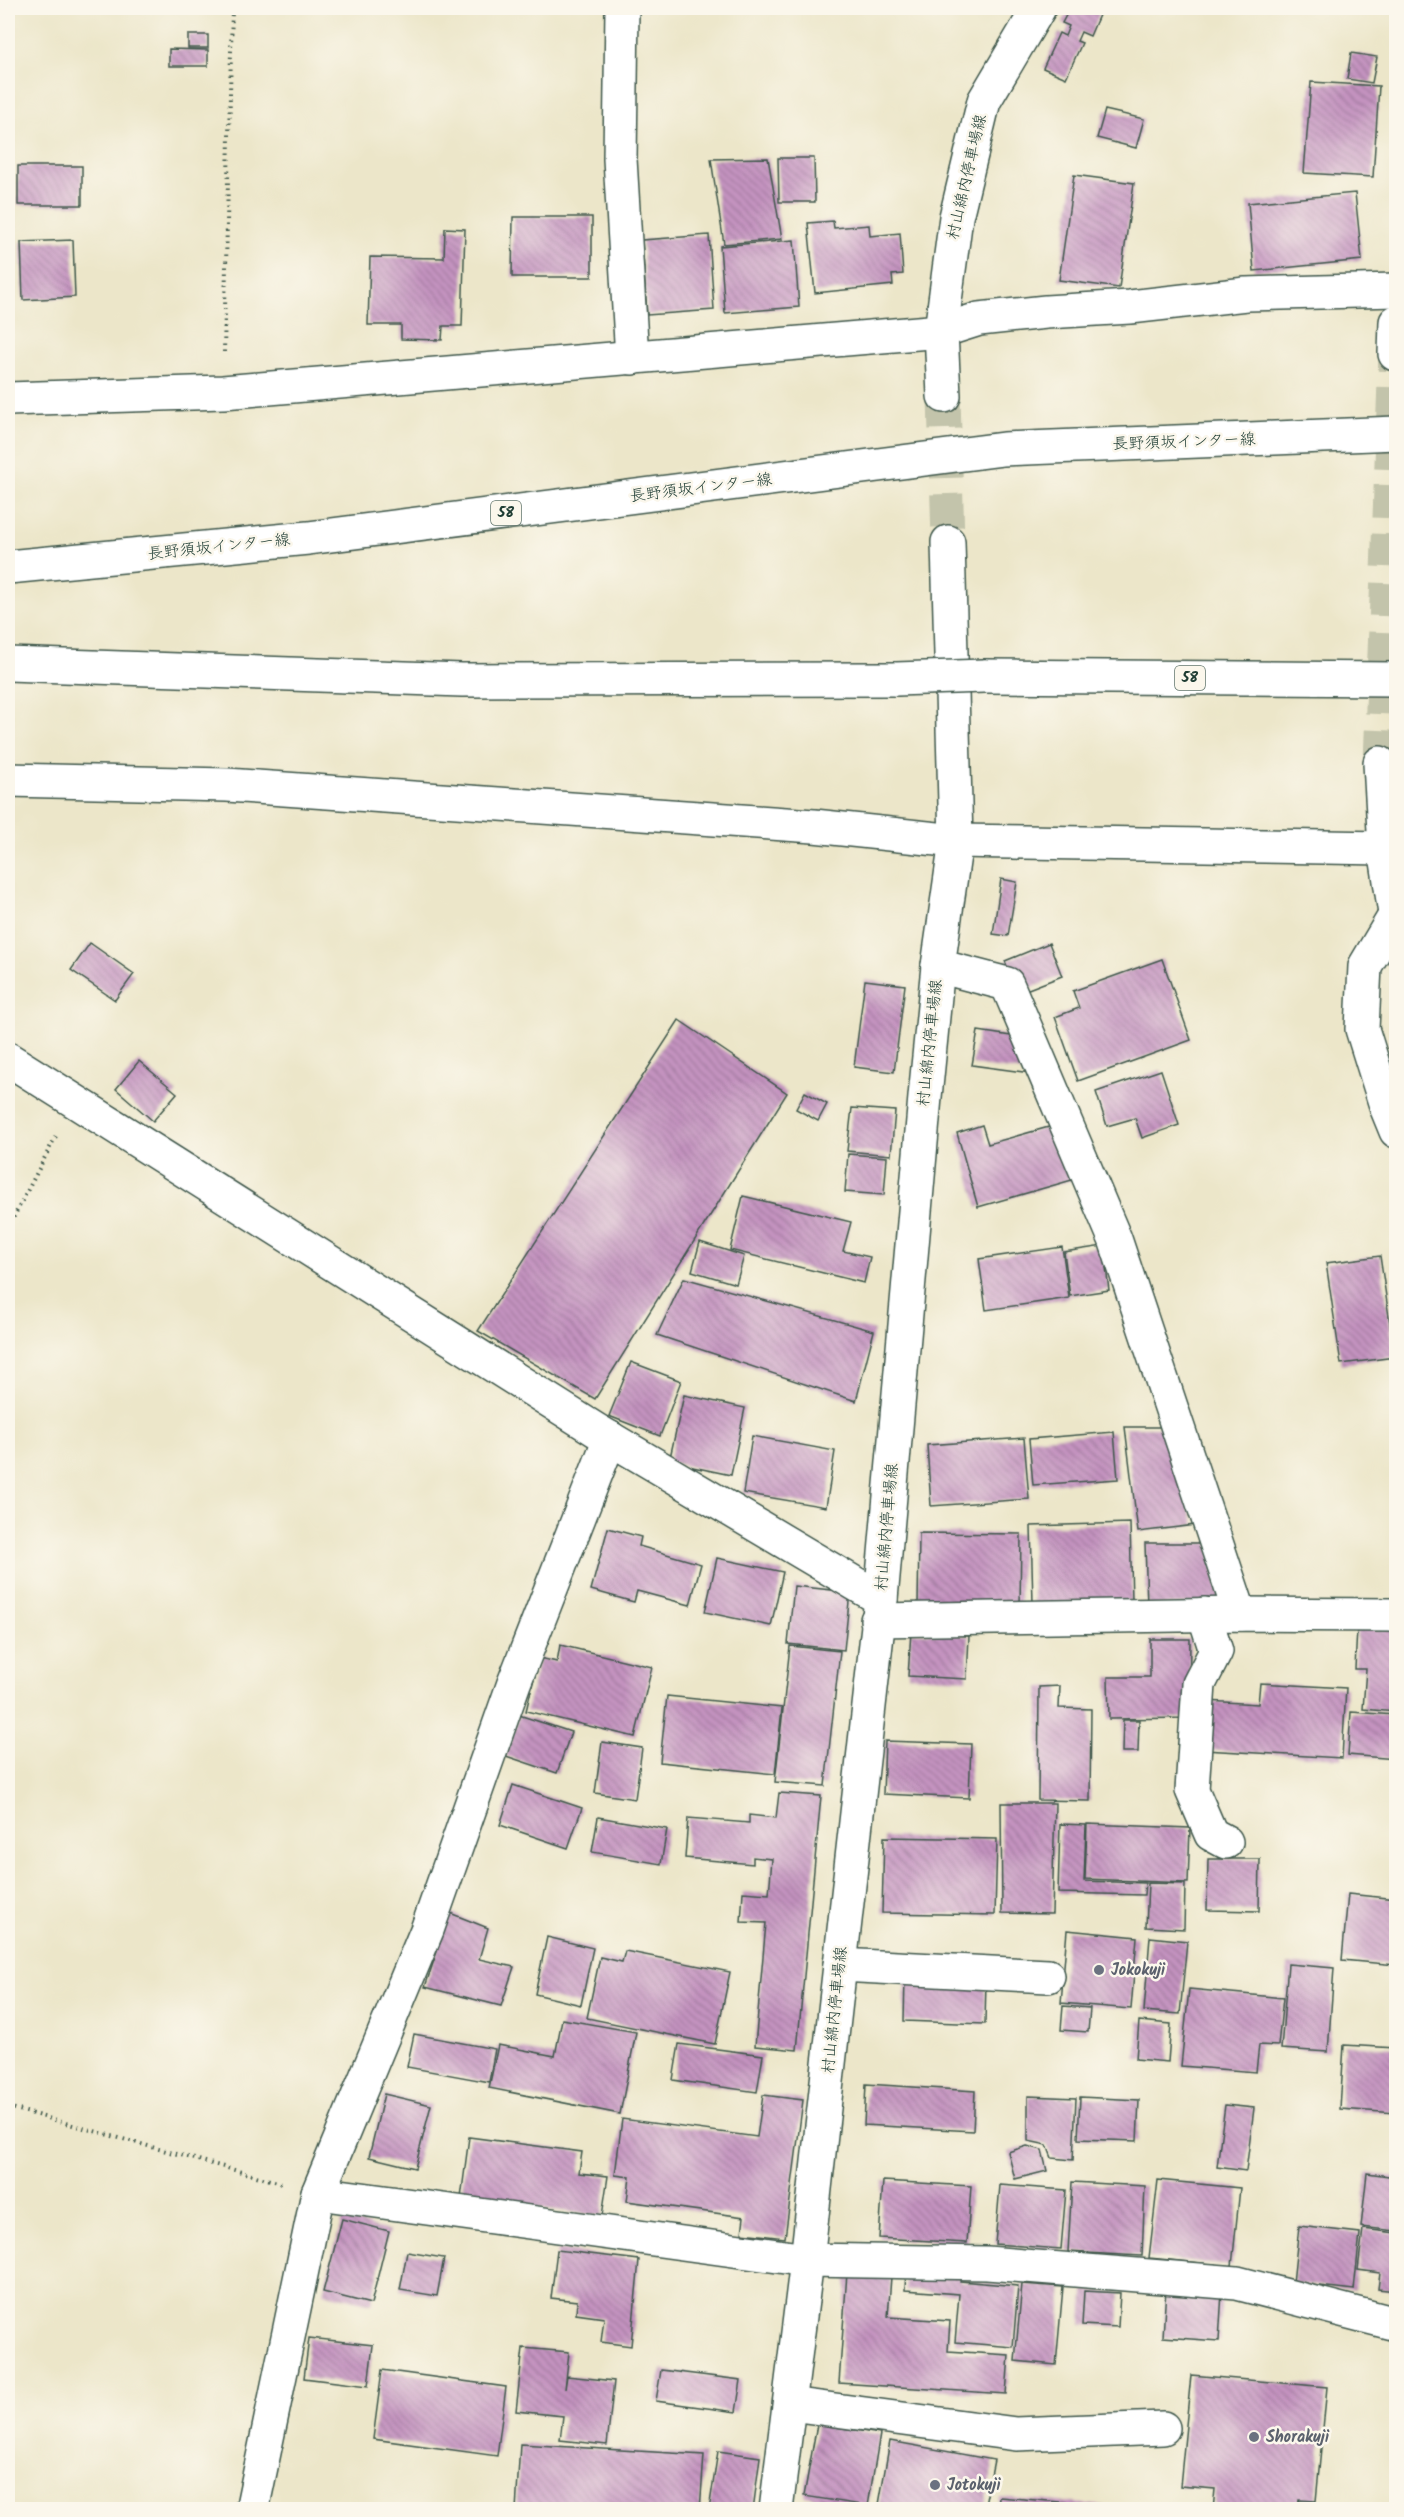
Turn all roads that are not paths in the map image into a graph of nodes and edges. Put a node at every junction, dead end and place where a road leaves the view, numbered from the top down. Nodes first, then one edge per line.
1 (622, 8) edge
2 (1039, 8) edge
3 (1396, 290) edge
4 (1396, 322) edge
5 (941, 332) junction
6 (1395, 354) edge
7 (632, 358) junction
8 (944, 396) tunnel mouth
9 (8, 399) edge
10 (1396, 433) edge
11 (948, 542) tunnel mouth
12 (8, 567) edge
13 (8, 664) edge
14 (1396, 680) edge
15 (1380, 763) tunnel mouth
16 (8, 780) edge
17 (956, 841) junction
18 (1385, 848) junction
19 (1396, 917) edge
20 (938, 966) junction
21 (8, 1059) edge
22 (1396, 1131) edge
23 (610, 1438) junction
24 (879, 1609) junction
25 (1204, 1614) junction
26 (1240, 1614) junction
27 (1396, 1615) edge
28 (1226, 1842) dead end
29 (840, 1965) junction
30 (1048, 1976) dead end
31 (318, 2193) junction
32 (807, 2260) junction
33 (1396, 2324) edge
34 (790, 2404) junction
35 (1163, 2428) dead end
36 (252, 2510) edge
37 (776, 2510) edge

1 - 7 street
2 - 5 street, 村山綿内停車場線
3 - 5 street
4 - 6 street
5 - 7 street
5 - 8 street, 村山綿内停車場線
7 - 9 street
10 - 12 street, 長野須坂インター線 / 58
11 - 17 street, 村山綿内停車場線
13 - 14 street, 58, bridge
15 - 18 street
16 - 17 street
17 - 18 street
17 - 20 street, 村山綿内停車場線
18 - 19 street
19 - 22 street
20 - 24 street, 村山綿内停車場線
20 - 26 street
21 - 23 street
23 - 24 street
23 - 31 street
24 - 25 street
24 - 29 street, 村山綿内停車場線
25 - 26 street
25 - 28 street
26 - 27 street
29 - 30 street
29 - 32 street, 村山綿内停車場線
31 - 32 street
31 - 36 street
32 - 33 street
32 - 34 street, 村山綿内停車場線
34 - 35 street
34 - 37 street, 村山綿内停車場線

